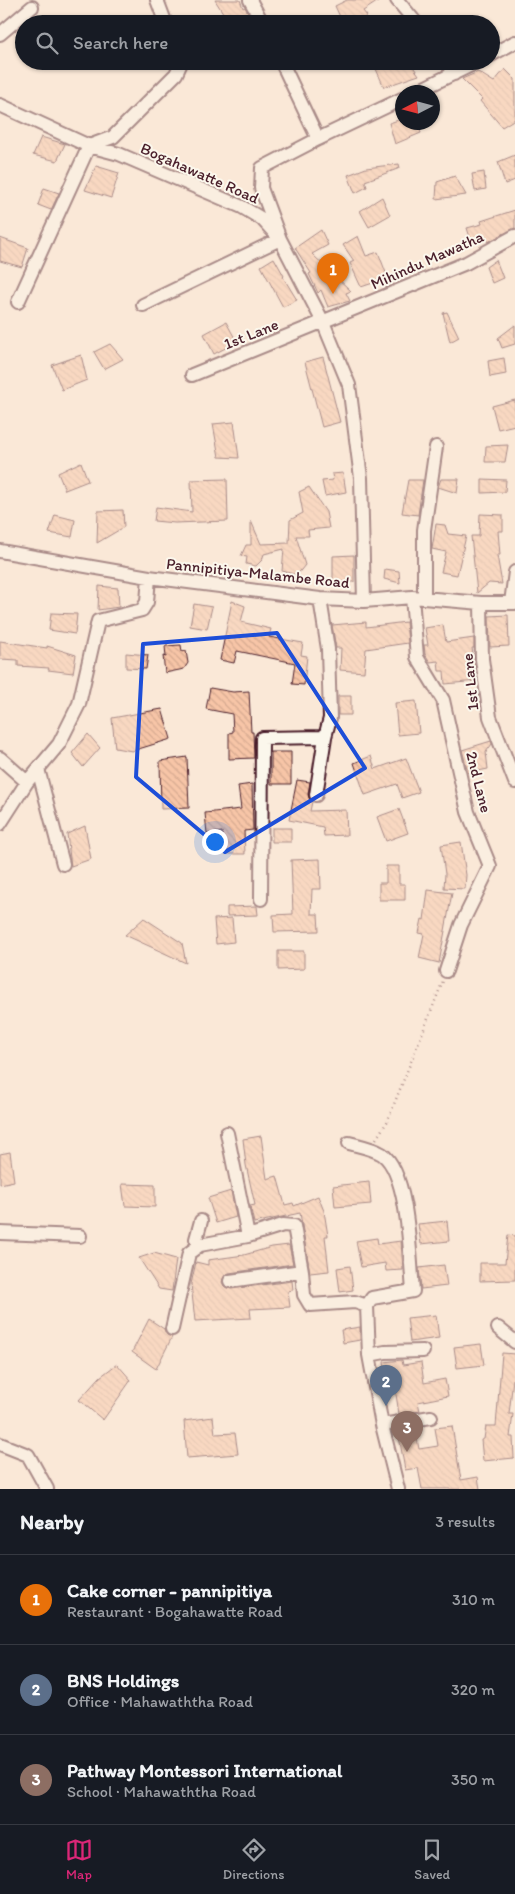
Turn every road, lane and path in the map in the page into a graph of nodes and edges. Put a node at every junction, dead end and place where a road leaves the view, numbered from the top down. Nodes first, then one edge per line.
1 (157, 0) edge
2 (250, 0) edge
3 (398, 0) edge
4 (32, 7) dead end
5 (23, 15) edge
6 (163, 15) edge
7 (258, 15) edge
8 (410, 15) edge
9 (15, 21) edge
10 (0, 34) edge
11 (515, 42) edge
12 (500, 50) edge
13 (178, 70) edge
14 (285, 70) edge
15 (452, 70) edge
16 (462, 70) edge
17 (454, 74) junction
18 (431, 85) edge
19 (395, 102) edge
20 (0, 105) edge
21 (318, 139) junction
22 (89, 146) junction
23 (515, 236) edge
24 (280, 239) junction
25 (18, 302) dead end
26 (143, 304) dead end
27 (323, 322) junction
28 (192, 376) dead end
29 (436, 447) dead end
30 (0, 551) edge
31 (515, 572) edge
32 (148, 577) junction
33 (418, 597) junction
34 (320, 599) junction
35 (364, 601) junction
36 (481, 603) junction
37 (513, 603) edge
38 (325, 737) junction
39 (0, 758) edge
40 (38, 768) junction
41 (27, 782) junction
42 (515, 782) edge
43 (316, 795) dead end
44 (0, 824) edge
45 (63, 864) dead end
46 (261, 900) dead end
47 (446, 971) joint
48 (227, 1133) dead end
49 (349, 1143) dead end
50 (369, 1148) junction
51 (201, 1221) dead end
52 (0, 1233) edge
53 (80, 1236) dead end
54 (248, 1236) junction
55 (200, 1246) junction
56 (302, 1271) junction
57 (230, 1281) dead end
58 (367, 1306) junction
59 (498, 1328) dead end
60 (172, 1329) dead end
61 (515, 1342) edge
62 (423, 1351) dead end
63 (369, 1355) junction
64 (431, 1417) dead end
65 (382, 1425) junction
66 (0, 1444) edge
67 (47, 1489) edge
68 (398, 1489) edge

1 - 6 street
2 - 7 street
3 - 8 street
4 - 5 street
9 - 10 street
11 - 12 street
13 - 22 street
14 - 21 street
15 - 17 street
16 - 17 street
17 - 18 street
19 - 21 street
20 - 22 street, Bogahawatte Road
21 - 24 street
22 - 24 street, Bogahawatte Road
22 - 25 street
23 - 27 street, Mihindu Mawatha
24 - 26 street
24 - 27 street, Bogahawatte Road
27 - 28 street, 1st Lane
27 - 35 street, Bogahawatte Road
29 - 33 street, 2nd Lane
30 - 32 street, Pannipitiya-Malambe Road
31 - 37 street
32 - 34 street, Pannipitiya-Malambe Road
32 - 40 street
33 - 35 street, Pannipitiya-Malambe Road
33 - 36 street, Pannipitiya-Malambe Road
33 - 47 street, 2nd Lane
34 - 35 street, Pannipitiya-Malambe Road
34 - 38 street
36 - 37 street, Pannipitiya-Malambe Road
36 - 42 street, 1st Lane
38 - 43 street
38 - 46 street
39 - 41 street
40 - 41 street
40 - 45 street
41 - 44 street
47 - 50 path
48 - 54 street
49 - 50 street
50 - 58 street
51 - 55 street
52 - 53 street
54 - 55 street
54 - 56 street
55 - 60 street
56 - 57 street
56 - 58 street
58 - 63 street
59 - 61 street
62 - 63 street
63 - 65 street
64 - 65 street
65 - 68 street
66 - 67 street

